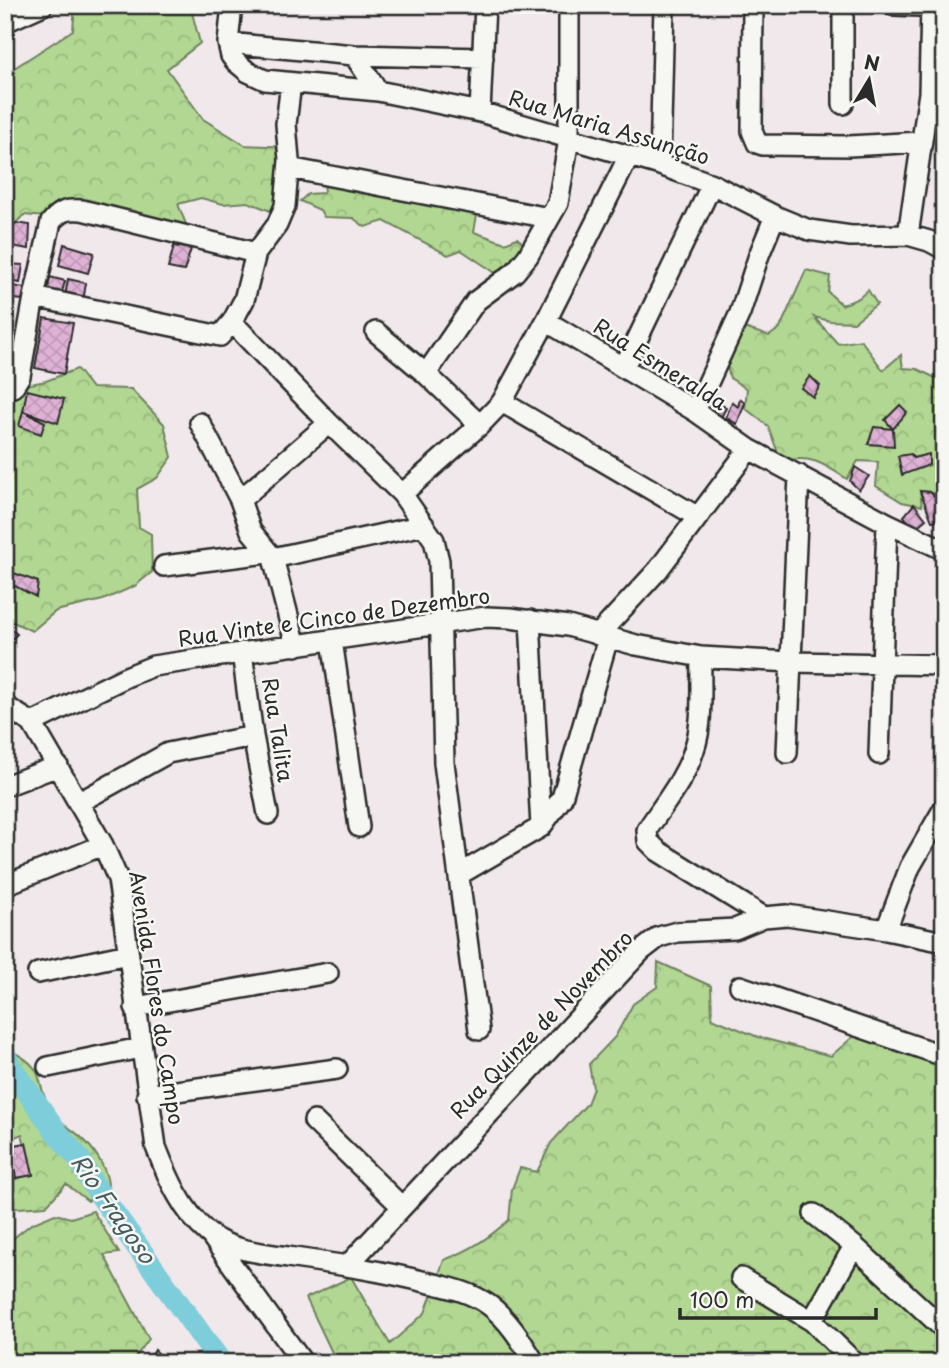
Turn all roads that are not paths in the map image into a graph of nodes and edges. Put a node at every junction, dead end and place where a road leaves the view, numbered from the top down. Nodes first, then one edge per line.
1 (43, 5) edge
2 (232, 5) edge
3 (485, 5) edge
4 (569, 5) edge
5 (664, 5) edge
6 (753, 5) edge
7 (843, 5) edge
8 (892, 5) edge
9 (935, 6) edge
10 (5, 22) edge
11 (237, 44) junction
12 (354, 55) junction
13 (483, 58) junction
14 (290, 83) junction
15 (378, 91) junction
16 (936, 94) edge
17 (843, 104) dead end
18 (480, 112) junction
19 (569, 139) junction
20 (921, 142) junction
21 (629, 156) junction
22 (660, 164) junction
23 (289, 168) junction
24 (712, 184) junction
25 (775, 216) junction
26 (549, 218) junction
27 (908, 235) junction
28 (944, 249) edge
29 (257, 253) junction
30 (34, 297) junction
31 (546, 321) junction
32 (232, 322) junction
33 (376, 332) dead end
34 (624, 368) junction
35 (426, 374) junction
36 (5, 386) edge
37 (502, 402) junction
38 (695, 411) junction
39 (200, 423) dead end
40 (329, 423) junction
41 (480, 425) junction
42 (748, 449) junction
43 (799, 475) junction
44 (402, 494) junction
45 (240, 500) junction
46 (698, 517) junction
47 (887, 523) junction
48 (424, 525) junction
49 (944, 550) edge
50 (270, 556) junction
51 (164, 566) dead end
52 (530, 620) junction
53 (441, 622) junction
54 (603, 636) junction
55 (332, 640) junction
56 (296, 646) junction
57 (242, 652) junction
58 (701, 657) junction
59 (792, 662) junction
60 (884, 664) junction
61 (944, 665) edge
62 (5, 706) edge
63 (32, 723) junction
64 (253, 736) junction
65 (787, 753) dead end
66 (879, 754) dead end
67 (58, 766) junction
68 (5, 786) edge
69 (78, 803) junction
70 (944, 808) edge
71 (268, 814) dead end
72 (359, 827) dead end
73 (541, 827) junction
74 (103, 845) junction
75 (460, 874) junction
76 (5, 885) edge
77 (764, 917) junction
78 (886, 930) junction
79 (944, 942) edge
80 (128, 954) junction
81 (38, 973) dead end
82 (328, 973) dead end
83 (740, 986) dead end
84 (135, 1007) junction
85 (479, 1030) dead end
86 (140, 1048) junction
87 (944, 1056) edge
88 (48, 1067) dead end
89 (337, 1069) dead end
90 (147, 1095) junction
91 (314, 1121) dead end
92 (401, 1206) junction
93 (814, 1214) dead end
94 (209, 1234) junction
95 (854, 1245) junction
96 (348, 1265) junction
97 (741, 1278) dead end
98 (812, 1321) junction
99 (944, 1328) edge
100 (303, 1363) edge
101 (535, 1363) edge
102 (855, 1363) edge

1 - 10 street
2 - 11 street
3 - 13 street
4 - 19 street
5 - 22 street
6 - 20 street
7 - 17 street
8 - 9 street
9 - 16 street
11 - 12 street
11 - 14 street, Rua Maria Assunção
12 - 13 street
12 - 15 street
13 - 18 street
14 - 15 street, Rua Maria Assunção
14 - 23 street
15 - 18 street, Rua Maria Assunção
16 - 20 street
18 - 19 street, Rua Maria Assunção
19 - 21 street, Rua Maria Assunção
19 - 26 street
20 - 27 street
21 - 22 street, Rua Maria Assunção
21 - 31 street
22 - 24 street, Rua Maria Assunção
23 - 26 street
23 - 29 street
24 - 25 street, Rua Maria Assunção
24 - 34 street
25 - 27 street, Rua Maria Assunção
25 - 38 street
26 - 35 street
27 - 28 street, Rua Maria Assunção
29 - 30 street
29 - 32 street
30 - 32 street
30 - 36 street
31 - 34 street, Rua Esmeralda
31 - 37 street
32 - 40 street
33 - 35 street
34 - 38 street, Rua Esmeralda
35 - 41 street
37 - 41 street
37 - 46 street
38 - 42 street, Rua Esmeralda
39 - 45 street
40 - 44 street
40 - 45 street
41 - 44 street
42 - 43 street, Rua Esmeralda
42 - 46 street
43 - 47 street, Rua Esmeralda
43 - 59 street
44 - 48 street
45 - 50 street
46 - 54 street
47 - 49 street, Rua Esmeralda
47 - 60 street
48 - 50 street
48 - 53 street
50 - 51 street
50 - 56 street
52 - 53 street, Rua Vinte e Cinco de Dezembro
52 - 54 street, Rua Vinte e Cinco de Dezembro
52 - 73 street
53 - 55 street, Rua Vinte e Cinco de Dezembro
53 - 75 street
54 - 58 street, Rua Vinte e Cinco de Dezembro
54 - 73 street
55 - 56 street, Rua Vinte e Cinco de Dezembro
55 - 72 street
56 - 57 street, Rua Vinte e Cinco de Dezembro
57 - 63 street, Rua Vinte e Cinco de Dezembro
57 - 64 street, Rua Talita
58 - 59 street, Rua Vinte e Cinco de Dezembro
58 - 77 street
59 - 60 street, Rua Vinte e Cinco de Dezembro
59 - 65 street
60 - 61 street, Rua Vinte e Cinco de Dezembro
60 - 66 street
62 - 63 street, Avenida Flores do Campo
63 - 67 street, Avenida Flores do Campo
64 - 69 street
64 - 71 street, Rua Talita
67 - 68 street
67 - 69 street, Avenida Flores do Campo
69 - 74 street, Avenida Flores do Campo
70 - 78 street
73 - 75 street
74 - 76 street
74 - 80 street, Avenida Flores do Campo
75 - 85 street
77 - 78 street, Rua Quinze de Novembro
77 - 92 street, Rua Quinze de Novembro
78 - 79 street, Rua Quinze de Novembro
80 - 81 street
80 - 84 street, Avenida Flores do Campo
82 - 84 street
83 - 87 street
84 - 86 street, Avenida Flores do Campo
86 - 88 street
86 - 90 street, Avenida Flores do Campo
89 - 90 street
90 - 94 street, Avenida Flores do Campo
91 - 92 street
92 - 96 street, Rua Quinze de Novembro
93 - 95 street
94 - 96 street, Avenida Flores do Campo
94 - 100 street, Avenida Flores do Campo
95 - 98 street
95 - 99 street
96 - 101 street, Avenida Flores do Campo
97 - 98 street
98 - 102 street

